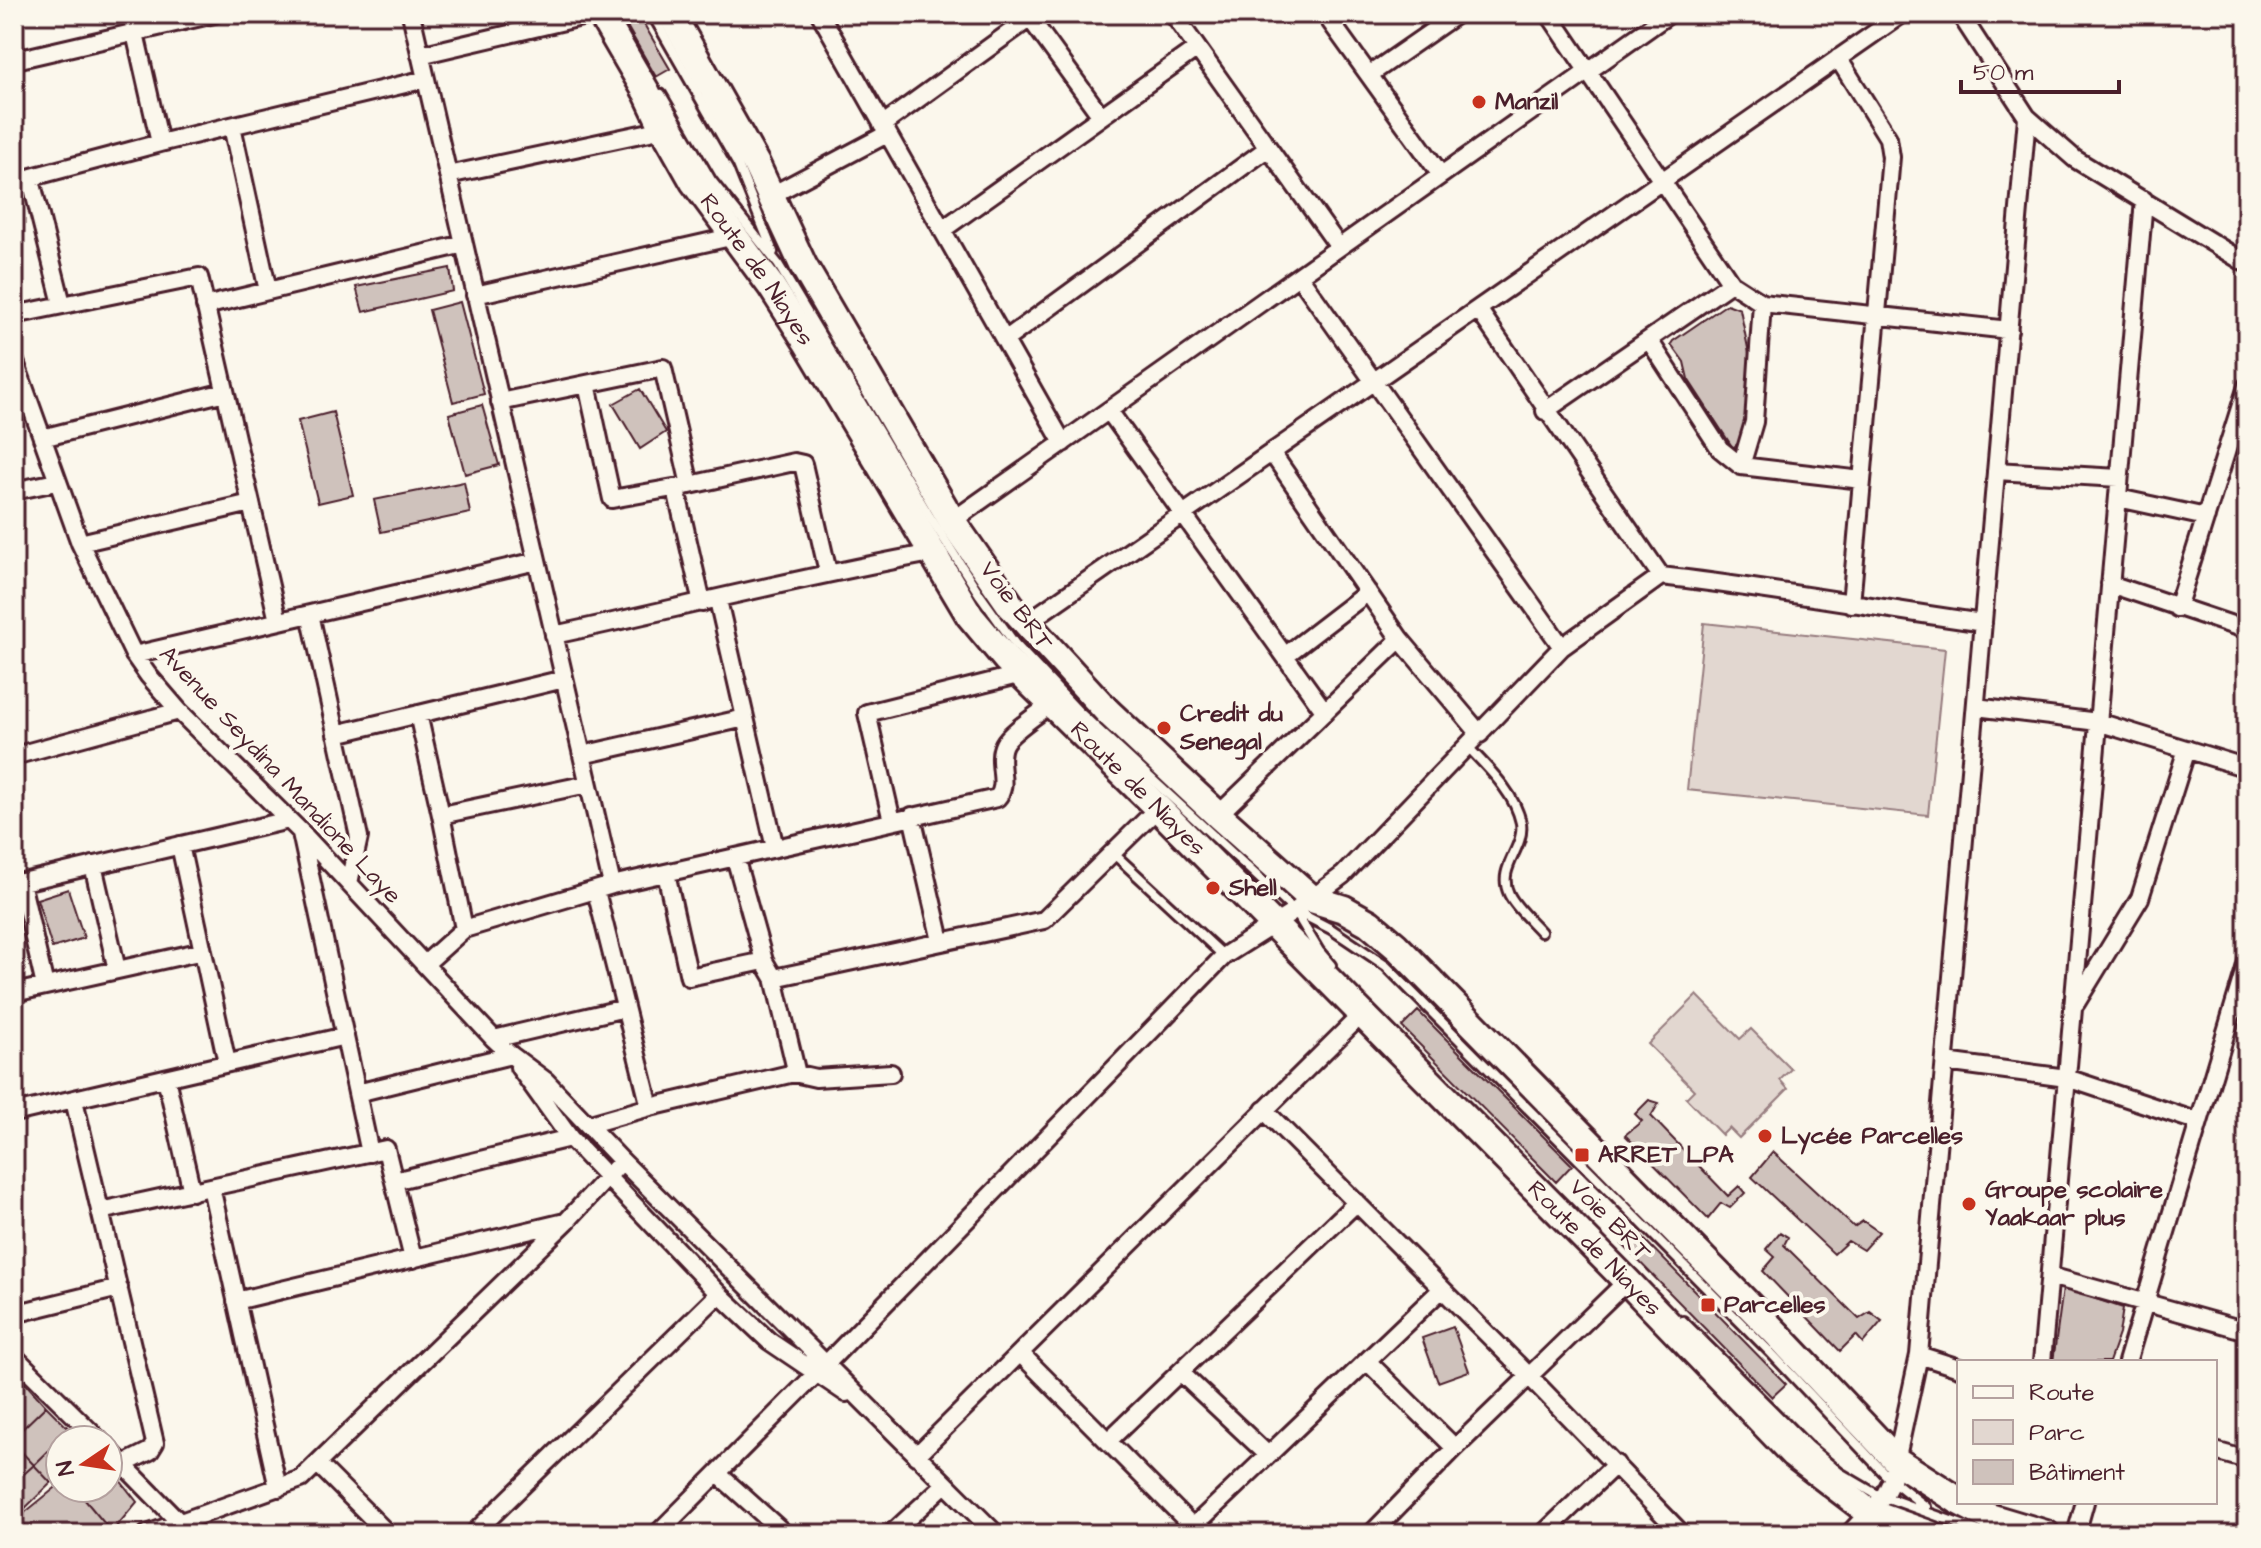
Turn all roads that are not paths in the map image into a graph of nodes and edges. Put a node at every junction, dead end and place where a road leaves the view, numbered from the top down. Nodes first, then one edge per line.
1 (214, 14) edge
2 (411, 14) edge
3 (594, 14) edge
4 (601, 14) edge
5 (652, 14) edge
6 (671, 14) edge
7 (1325, 14) edge
8 (1457, 14) edge
9 (1549, 14) edge
10 (1669, 14) edge
11 (1902, 14) edge
12 (1960, 14) edge
13 (1177, 15) edge
14 (1028, 16) edge
15 (827, 17) edge
16 (135, 33) junction
17 (14, 46) edge
18 (1197, 48) junction
19 (420, 55) junction
20 (1838, 58) junction
21 (1588, 71) junction
22 (1369, 75) junction
23 (426, 79) junction
24 (654, 81) dead end
25 (1101, 116) junction
26 (2027, 117) junction
27 (232, 126) junction
28 (664, 129) junction
29 (885, 129) junction
30 (160, 143) junction
31 (1268, 148) junction
32 (448, 175) junction
33 (1441, 175) junction
34 (1662, 181) junction
35 (770, 196) junction
36 (2144, 200) junction
37 (942, 230) junction
38 (735, 236) junction
39 (464, 244) junction
40 (1339, 247) junction
41 (778, 264) junction
42 (2247, 264) edge
43 (1299, 276) junction
44 (1731, 283) junction
45 (268, 291) junction
46 (475, 295) junction
47 (1762, 303) junction
48 (62, 304) junction
49 (205, 306) junction
50 (1478, 309) junction
51 (14, 315) edge
52 (1877, 316) junction
53 (2009, 330) junction
54 (1005, 340) junction
55 (1649, 340) junction
56 (15, 366) edge
57 (1374, 381) junction
58 (587, 384) junction
59 (2247, 386) edge
60 (225, 392) junction
61 (500, 402) junction
62 (1109, 411) junction
63 (1545, 411) junction
64 (42, 438) junction
65 (1063, 443) junction
66 (1272, 453) junction
67 (1741, 466) junction
68 (1996, 471) junction
69 (2119, 478) junction
70 (1862, 480) junction
71 (56, 482) junction
72 (683, 487) junction
73 (14, 491) edge
74 (2118, 498) junction
75 (251, 503) junction
76 (1183, 514) junction
77 (2206, 517) junction
78 (952, 521) junction
79 (80, 543) junction
80 (932, 553) junction
81 (537, 561) junction
82 (828, 572) junction
83 (1661, 576) junction
84 (2110, 584) junction
85 (1368, 592) junction
86 (710, 602) junction
87 (1851, 604) junction
88 (2177, 608) junction
89 (310, 614) junction
90 (278, 621) junction
91 (1983, 623) junction
92 (1025, 624) junction
93 (2247, 630) edge
94 (554, 635) junction
95 (1400, 639) junction
96 (1562, 647) junction
97 (134, 655) junction
98 (1286, 655) junction
99 (1022, 674) junction
100 (564, 679) junction
101 (1052, 703) junction
102 (1976, 707) junction
103 (179, 711) junction
104 (1325, 712) junction
105 (418, 714) junction
106 (745, 718) junction
107 (2098, 722) junction
108 (336, 734) junction
109 (1480, 734) junction
110 (1468, 747) junction
111 (2187, 749) junction
112 (582, 755) junction
113 (14, 756) edge
114 (2247, 768) edge
115 (588, 784) junction
116 (1158, 808) junction
117 (441, 815) junction
118 (1218, 815) junction
119 (912, 816) junction
120 (892, 821) junction
121 (295, 826) junction
122 (180, 845) junction
123 (775, 848) junction
124 (1113, 852) junction
125 (735, 857) junction
126 (93, 865) junction
127 (666, 873) junction
128 (18, 883) edge
129 (349, 883) junction
130 (604, 888) junction
131 (1293, 911) junction
132 (464, 929) junction
133 (1541, 932) dead end
134 (941, 941) junction
135 (203, 951) junction
136 (1224, 956) junction
137 (764, 961) junction
138 (2247, 962) edge
139 (425, 964) junction
140 (117, 970) junction
141 (1336, 970) dead end
142 (774, 978) junction
143 (45, 986) junction
144 (14, 993) edge
145 (2073, 1007) junction
146 (625, 1008) junction
147 (1369, 1014) junction
148 (1388, 1025) dead end
149 (1398, 1035) dead end
150 (345, 1036) junction
151 (494, 1039) junction
152 (511, 1055) junction
153 (1945, 1062) junction
154 (227, 1063) junction
155 (794, 1073) junction
156 (891, 1073) dead end
157 (166, 1078) junction
158 (2067, 1078) junction
159 (357, 1093) junction
160 (74, 1100) junction
161 (650, 1107) junction
162 (1264, 1110) junction
163 (14, 1113) edge
164 (2199, 1122) junction
165 (590, 1124) junction
166 (570, 1138) junction
167 (1505, 1144) dead end
168 (370, 1153) junction
169 (622, 1161) junction
170 (607, 1179) junction
171 (394, 1181) junction
172 (211, 1187) junction
173 (192, 1192) junction
174 (1357, 1202) junction
175 (100, 1211) junction
176 (566, 1222) junction
177 (413, 1259) junction
178 (2050, 1276) junction
179 (1627, 1281) junction
180 (119, 1288) junction
181 (1442, 1289) junction
182 (719, 1294) junction
183 (236, 1301) junction
184 (2145, 1303) junction
185 (1674, 1312) dead end
186 (14, 1314) edge
187 (2247, 1331) edge
188 (1020, 1353) junction
189 (1919, 1355) junction
190 (14, 1356) edge
191 (2042, 1360) edge
192 (2128, 1360) edge
193 (1367, 1361) junction
194 (1957, 1367) edge
195 (821, 1368) junction
196 (1180, 1372) junction
197 (1529, 1376) junction
198 (83, 1424) edge
199 (1108, 1441) junction
200 (1455, 1448) junction
201 (2217, 1452) edge
202 (1268, 1455) junction
203 (916, 1456) junction
204 (2247, 1460) edge
205 (124, 1464) joint
206 (318, 1464) junction
207 (1616, 1464) junction
208 (1894, 1470) junction
209 (718, 1474) junction
210 (944, 1485) junction
211 (278, 1488) junction
212 (1957, 1501) edge
213 (1877, 1504) junction
214 (1964, 1504) edge
215 (2084, 1504) edge
216 (178, 1521) junction
217 (1931, 1523) edge
218 (1196, 1530) edge
219 (147, 1534) edge
220 (191, 1534) edge
221 (388, 1534) edge
222 (473, 1534) edge
223 (657, 1534) edge
224 (785, 1534) edge
225 (891, 1534) edge
226 (996, 1534) edge
227 (1371, 1534) edge
228 (1543, 1534) edge
229 (1682, 1534) edge
230 (1849, 1534) edge
231 (1987, 1534) edge
232 (2046, 1534) edge
233 (2076, 1534) edge

1 - 16 street
2 - 19 street
3 - 19 street
4 - 28 main road, Route de Niayes
5 - 41 lane, Voie BRT
6 - 35 main road, Route de Niayes
7 - 22 street
8 - 22 street
9 - 21 street
10 - 21 street
11 - 20 street
12 - 26 street
13 - 18 street
14 - 25 street
14 - 29 street
15 - 29 street
16 - 17 street
16 - 30 street
18 - 25 street
18 - 31 street
19 - 23 street
20 - 34 street
20 - 52 street
21 - 33 street
21 - 34 street
22 - 33 street
23 - 27 street
23 - 32 street
24 - 41 lane, Voie BRT
25 - 37 street
26 - 36 street
26 - 53 street
27 - 30 street
27 - 45 street
28 - 32 street
28 - 38 main road, Route de Niayes
29 - 35 street
29 - 37 street
30 - 48 street
31 - 40 street
31 - 54 street
32 - 39 street
33 - 40 street
34 - 44 street
34 - 50 street
35 - 78 main road, Route de Niayes
36 - 42 street
36 - 69 street
37 - 54 street
38 - 46 street
38 - 80 main road, Route de Niayes
39 - 45 street
39 - 46 street
40 - 43 street
41 - 131 lane, Voie BRT
43 - 57 street
43 - 62 street
44 - 47 street
44 - 55 street
45 - 49 street
46 - 61 street
47 - 52 street
47 - 67 street
48 - 49 street
48 - 51 street
49 - 60 street
50 - 57 street
50 - 63 street
52 - 53 street
52 - 70 street
53 - 68 street
54 - 65 street
55 - 63 street
55 - 67 street
56 - 64 street, Avenue Seydina Mandione Laye
57 - 66 street
57 - 96 street
58 - 61 street
58 - 72 street
58 - 72 street
59 - 77 street
60 - 64 street
60 - 75 street
61 - 81 street
62 - 65 street
62 - 76 street
63 - 83 street
64 - 71 street, Avenue Seydina Mandione Laye
65 - 78 street
66 - 76 street
66 - 85 street
67 - 70 street
68 - 69 street
68 - 91 street
69 - 74 street
70 - 87 street
71 - 73 street
71 - 79 street, Avenue Seydina Mandione Laye
72 - 82 street
72 - 86 street
74 - 77 street
74 - 84 street
75 - 79 street
75 - 90 street
76 - 92 street
76 - 98 street
77 - 88 street
78 - 92 main road, Route de Niayes
79 - 97 street, Avenue Seydina Mandione Laye
80 - 82 street
80 - 99 main road, Route de Niayes
81 - 89 street
81 - 94 street
82 - 86 street
83 - 87 street
83 - 96 street
84 - 88 street
84 - 107 street
85 - 95 street
85 - 98 street
86 - 94 street
86 - 106 street
87 - 91 street
88 - 93 street
89 - 90 street
89 - 108 street
90 - 97 street
91 - 102 street
92 - 118 main road, Route de Niayes
94 - 100 street
95 - 104 street
95 - 109 street
96 - 109 street
97 - 103 street, Avenue Seydina Mandione Laye
98 - 104 street
99 - 101 main road, Route de Niayes
99 - 120 street
100 - 105 street
100 - 112 street
101 - 116 main road, Route de Niayes
101 - 119 street
102 - 107 street
102 - 153 street
103 - 113 street
103 - 121 street, Avenue Seydina Mandione Laye
104 - 118 street
105 - 108 street
105 - 117 street
106 - 112 street
106 - 123 street
107 - 111 street
107 - 145 street
108 - 129 street
109 - 110 street
110 - 131 street
110 - 133 lane
111 - 114 street
111 - 145 street
112 - 115 street
115 - 117 street
115 - 130 street
116 - 124 street
116 - 131 main road, Route de Niayes
117 - 132 street
118 - 131 main road, Route de Niayes
119 - 120 street
119 - 134 street
120 - 123 street
121 - 122 street
121 - 129 street, Avenue Seydina Mandione Laye
121 - 150 street
122 - 126 street
122 - 135 street
123 - 125 street
124 - 134 street
124 - 136 lane
125 - 127 street
125 - 137 street
126 - 128 street
126 - 140 street
127 - 130 street
127 - 137 street
128 - 143 street
129 - 139 street, Avenue Seydina Mandione Laye
130 - 132 street
130 - 146 street
131 - 136 street
131 - 141 lane, Voie BRT
131 - 147 main road, Route de Niayes
131 - 208 main road, Route de Niayes
132 - 139 street
134 - 142 street
135 - 140 street
135 - 154 street
136 - 195 street
137 - 142 street
138 - 164 street
139 - 151 street, Avenue Seydina Mandione Laye
140 - 143 street
142 - 155 street
143 - 144 street
145 - 158 street
146 - 151 street
146 - 161 street
147 - 148 lane
147 - 162 street
147 - 179 main road, Route de Niayes
149 - 167 lane
150 - 154 street
150 - 159 street
151 - 152 street, Avenue Seydina Mandione Laye
152 - 159 street
152 - 165 street
152 - 166 street
153 - 158 street
153 - 189 street
154 - 157 street
155 - 156 street
155 - 161 street
157 - 160 street
157 - 173 street
158 - 164 street
158 - 178 street
159 - 168 street
160 - 163 street
160 - 175 street
161 - 165 street
162 - 174 street
162 - 188 street
164 - 184 street
165 - 169 street
166 - 170 street
166 - 171 street
168 - 171 street
168 - 172 street
169 - 170 street
169 - 195 street
170 - 176 street
170 - 182 street
171 - 177 street
172 - 173 street
172 - 183 street
173 - 175 street
174 - 181 street
174 - 196 street
175 - 180 street
176 - 177 street
176 - 206 street
177 - 183 street
178 - 184 street
178 - 191 street
179 - 197 street
179 - 213 main road, Route de Niayes
180 - 186 street
180 - 205 street
181 - 193 street
181 - 197 street
182 - 195 street
182 - 222 street
183 - 211 street
184 - 187 street
184 - 192 street
185 - 213 lane
188 - 199 street
188 - 203 street
189 - 194 street
189 - 208 street
190 - 198 street
193 - 200 street
193 - 202 street
195 - 203 street
195 - 209 street
196 - 199 street
196 - 202 street
197 - 200 street
197 - 207 street
199 - 218 street
200 - 227 street
201 - 204 street
202 - 218 street
203 - 210 street
205 - 216 street
206 - 211 street
206 - 221 street
207 - 228 street
207 - 229 street
208 - 212 main road, Route de Niayes
208 - 213 street
208 - 217 lane
209 - 223 street
209 - 224 street
210 - 225 street
210 - 226 street
211 - 216 street
213 - 217 main road, Route de Niayes
213 - 230 street
214 - 232 main road, Route de Niayes
215 - 233 street
216 - 219 street
216 - 220 street
217 - 231 lane

